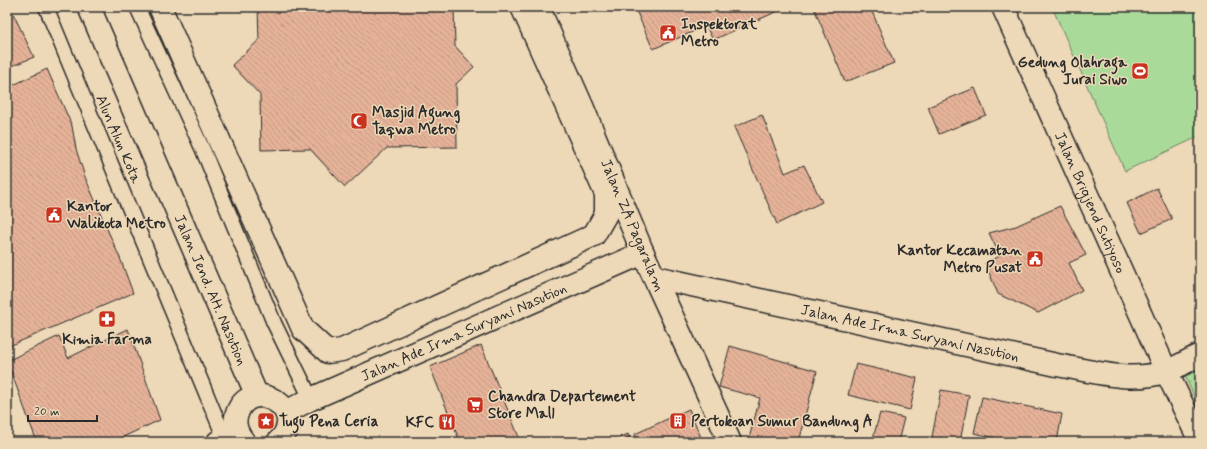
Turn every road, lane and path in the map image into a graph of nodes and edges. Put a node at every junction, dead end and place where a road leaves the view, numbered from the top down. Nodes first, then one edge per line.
1 (46, 7) edge
2 (89, 7) edge
3 (136, 7) edge
4 (160, 7) edge
5 (522, 7) edge
6 (538, 7) edge
7 (1003, 7) edge
8 (643, 253) junction
9 (655, 277) junction
10 (1200, 355) edge
11 (1166, 371) junction
12 (257, 396) junction
13 (311, 399) junction
14 (286, 412) junction
15 (231, 439) edge
16 (283, 440) edge
17 (1200, 441) edge
18 (730, 442) edge

1 - 15 lane, Alun Alun Kota
2 - 12 main road, Jalan Jend. AH. Nasution
3 - 13 lane
4 - 5 main road
6 - 8 main road, Jalan ZA Pagaralam
7 - 11 main road, Jalan Brigjend Sutiyoso
8 - 9 main road, Jalan ZA Pagaralam
8 - 13 main road, Jalan Ade Irma Suryani Nasution
9 - 11 main road, Jalan Ade Irma Suryani Nasution
9 - 18 main road, Jalan ZA Pagaralam
10 - 11 main road, Jalan Ade Irma Suryani Nasution
11 - 17 main road, Jalan Brigjend Sutiyoso
12 - 14 main road
12 - 15 main road
13 - 14 main road, Jalan Ade Irma Suryani Nasution
14 - 16 main road

